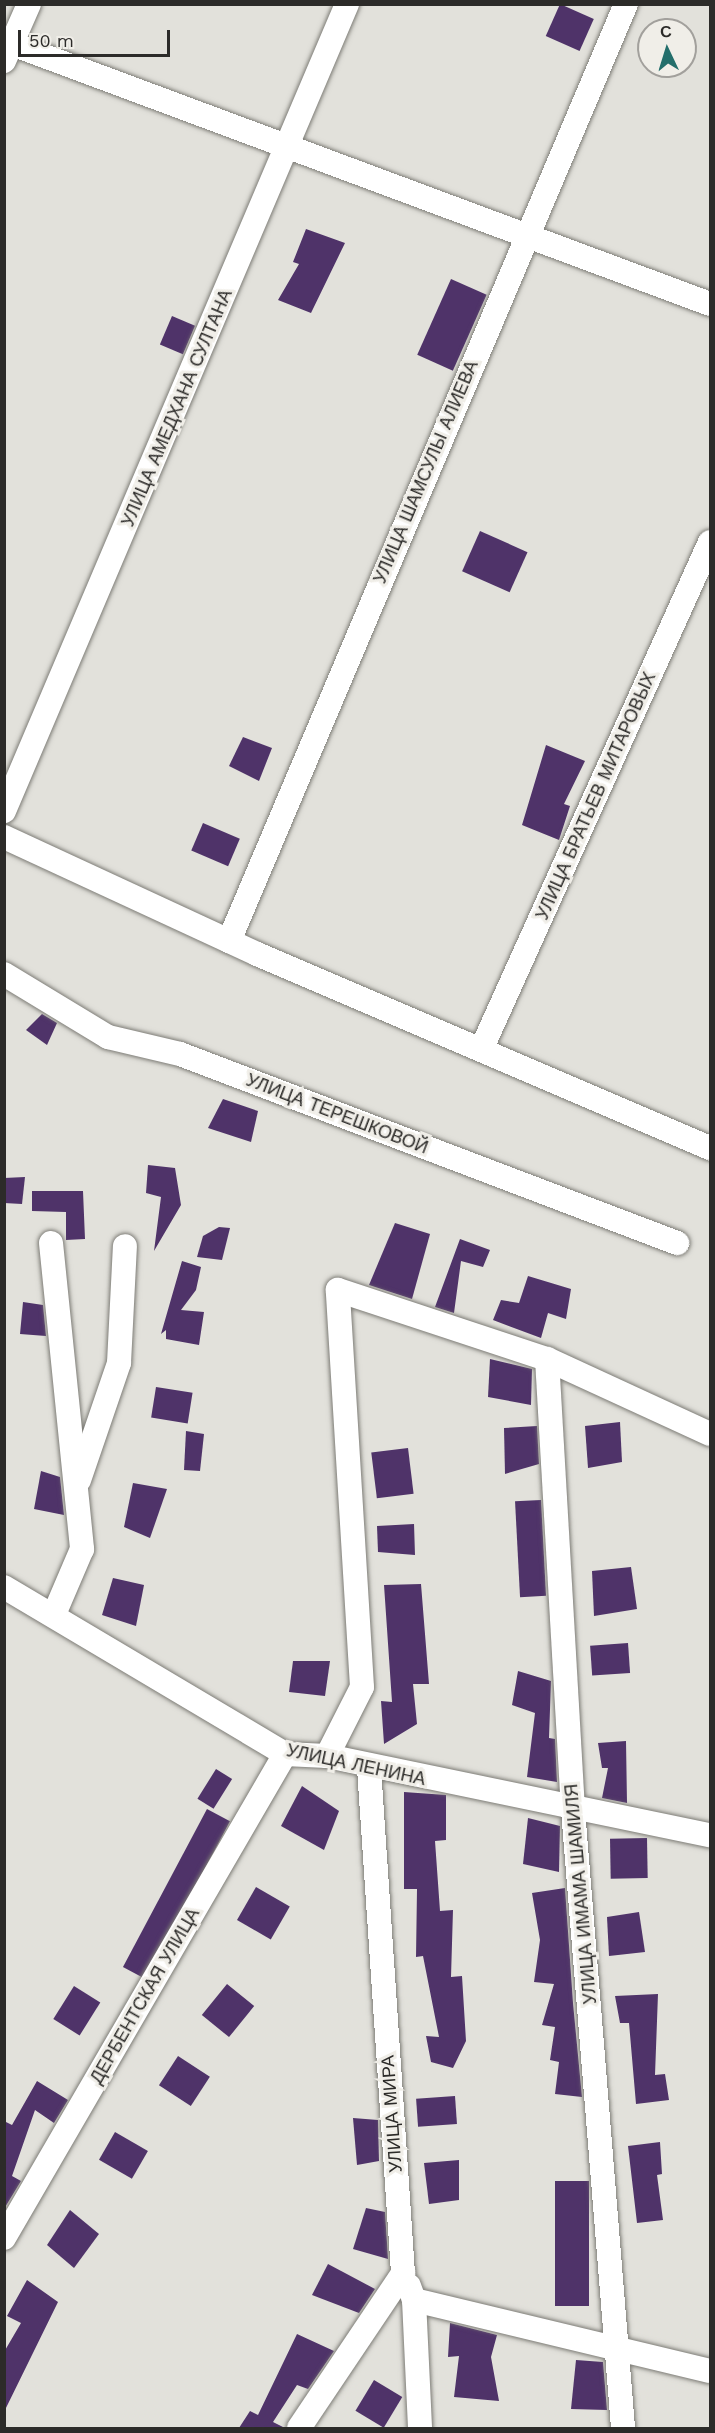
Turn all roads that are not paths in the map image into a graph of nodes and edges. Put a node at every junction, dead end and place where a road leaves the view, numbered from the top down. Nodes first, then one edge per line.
1 (29, 4) edge
2 (347, 4) edge
3 (626, 4) edge
4 (7, 48) edge
5 (288, 146) junction
6 (526, 235) junction
7 (711, 304) edge
8 (711, 542) edge
9 (4, 811) edge
10 (4, 837) edge
11 (229, 941) junction
12 (4, 974) edge
13 (481, 1050) junction
14 (711, 1148) edge
15 (51, 1243) dead end
16 (677, 1243) dead end
17 (125, 1246) dead end
18 (547, 1359) junction
19 (711, 1434) edge
20 (77, 1485) junction
21 (4, 1587) edge
22 (55, 1612) junction
23 (285, 1754) junction
24 (327, 1756) junction
25 (369, 1768) junction
26 (573, 1810) junction
27 (711, 1835) edge
28 (4, 2238) edge
29 (403, 2273) junction
30 (414, 2300) junction
31 (618, 2348) junction
32 (711, 2372) edge
33 (299, 2428) edge
34 (420, 2428) edge
35 (623, 2428) edge

1 - 4 street
2 - 5 street, УЛИЦА АМЕДХАНА СУЛТАНА
3 - 6 street, УЛИЦА ШАМСУЛЫ АЛИЕВА
4 - 5 street
5 - 6 street
5 - 9 street, УЛИЦА АМЕДХАНА СУЛТАНА
6 - 7 street
6 - 11 street, УЛИЦА ШАМСУЛЫ АЛИЕВА
8 - 13 street, УЛИЦА БРАТЬЕВ МИТАРОВЫХ
10 - 11 street
11 - 13 street
12 - 16 street, УЛИЦА ТЕРЕШКОВОЙ
13 - 14 street
15 - 20 street
17 - 20 street
18 - 19 street
18 - 24 street
18 - 26 street, УЛИЦА ИМАМА ШАМИЛЯ
20 - 22 street
21 - 22 street, УЛИЦА ЛЕНИНА
22 - 23 street, УЛИЦА ЛЕНИНА
23 - 24 street, УЛИЦА ЛЕНИНА
23 - 28 street, ДЕРБЕНТСКАЯ УЛИЦА
24 - 25 street, УЛИЦА ЛЕНИНА
25 - 26 street, УЛИЦА ЛЕНИНА
25 - 29 street, УЛИЦА МИРА
26 - 27 street, УЛИЦА ЛЕНИНА
26 - 31 street, УЛИЦА ИМАМА ШАМИЛЯ
29 - 30 street, УЛИЦА МИРА
29 - 33 street
30 - 31 street
30 - 34 street, УЛИЦА МИРА
31 - 32 street
31 - 35 street, УЛИЦА ИМАМА ШАМИЛЯ

